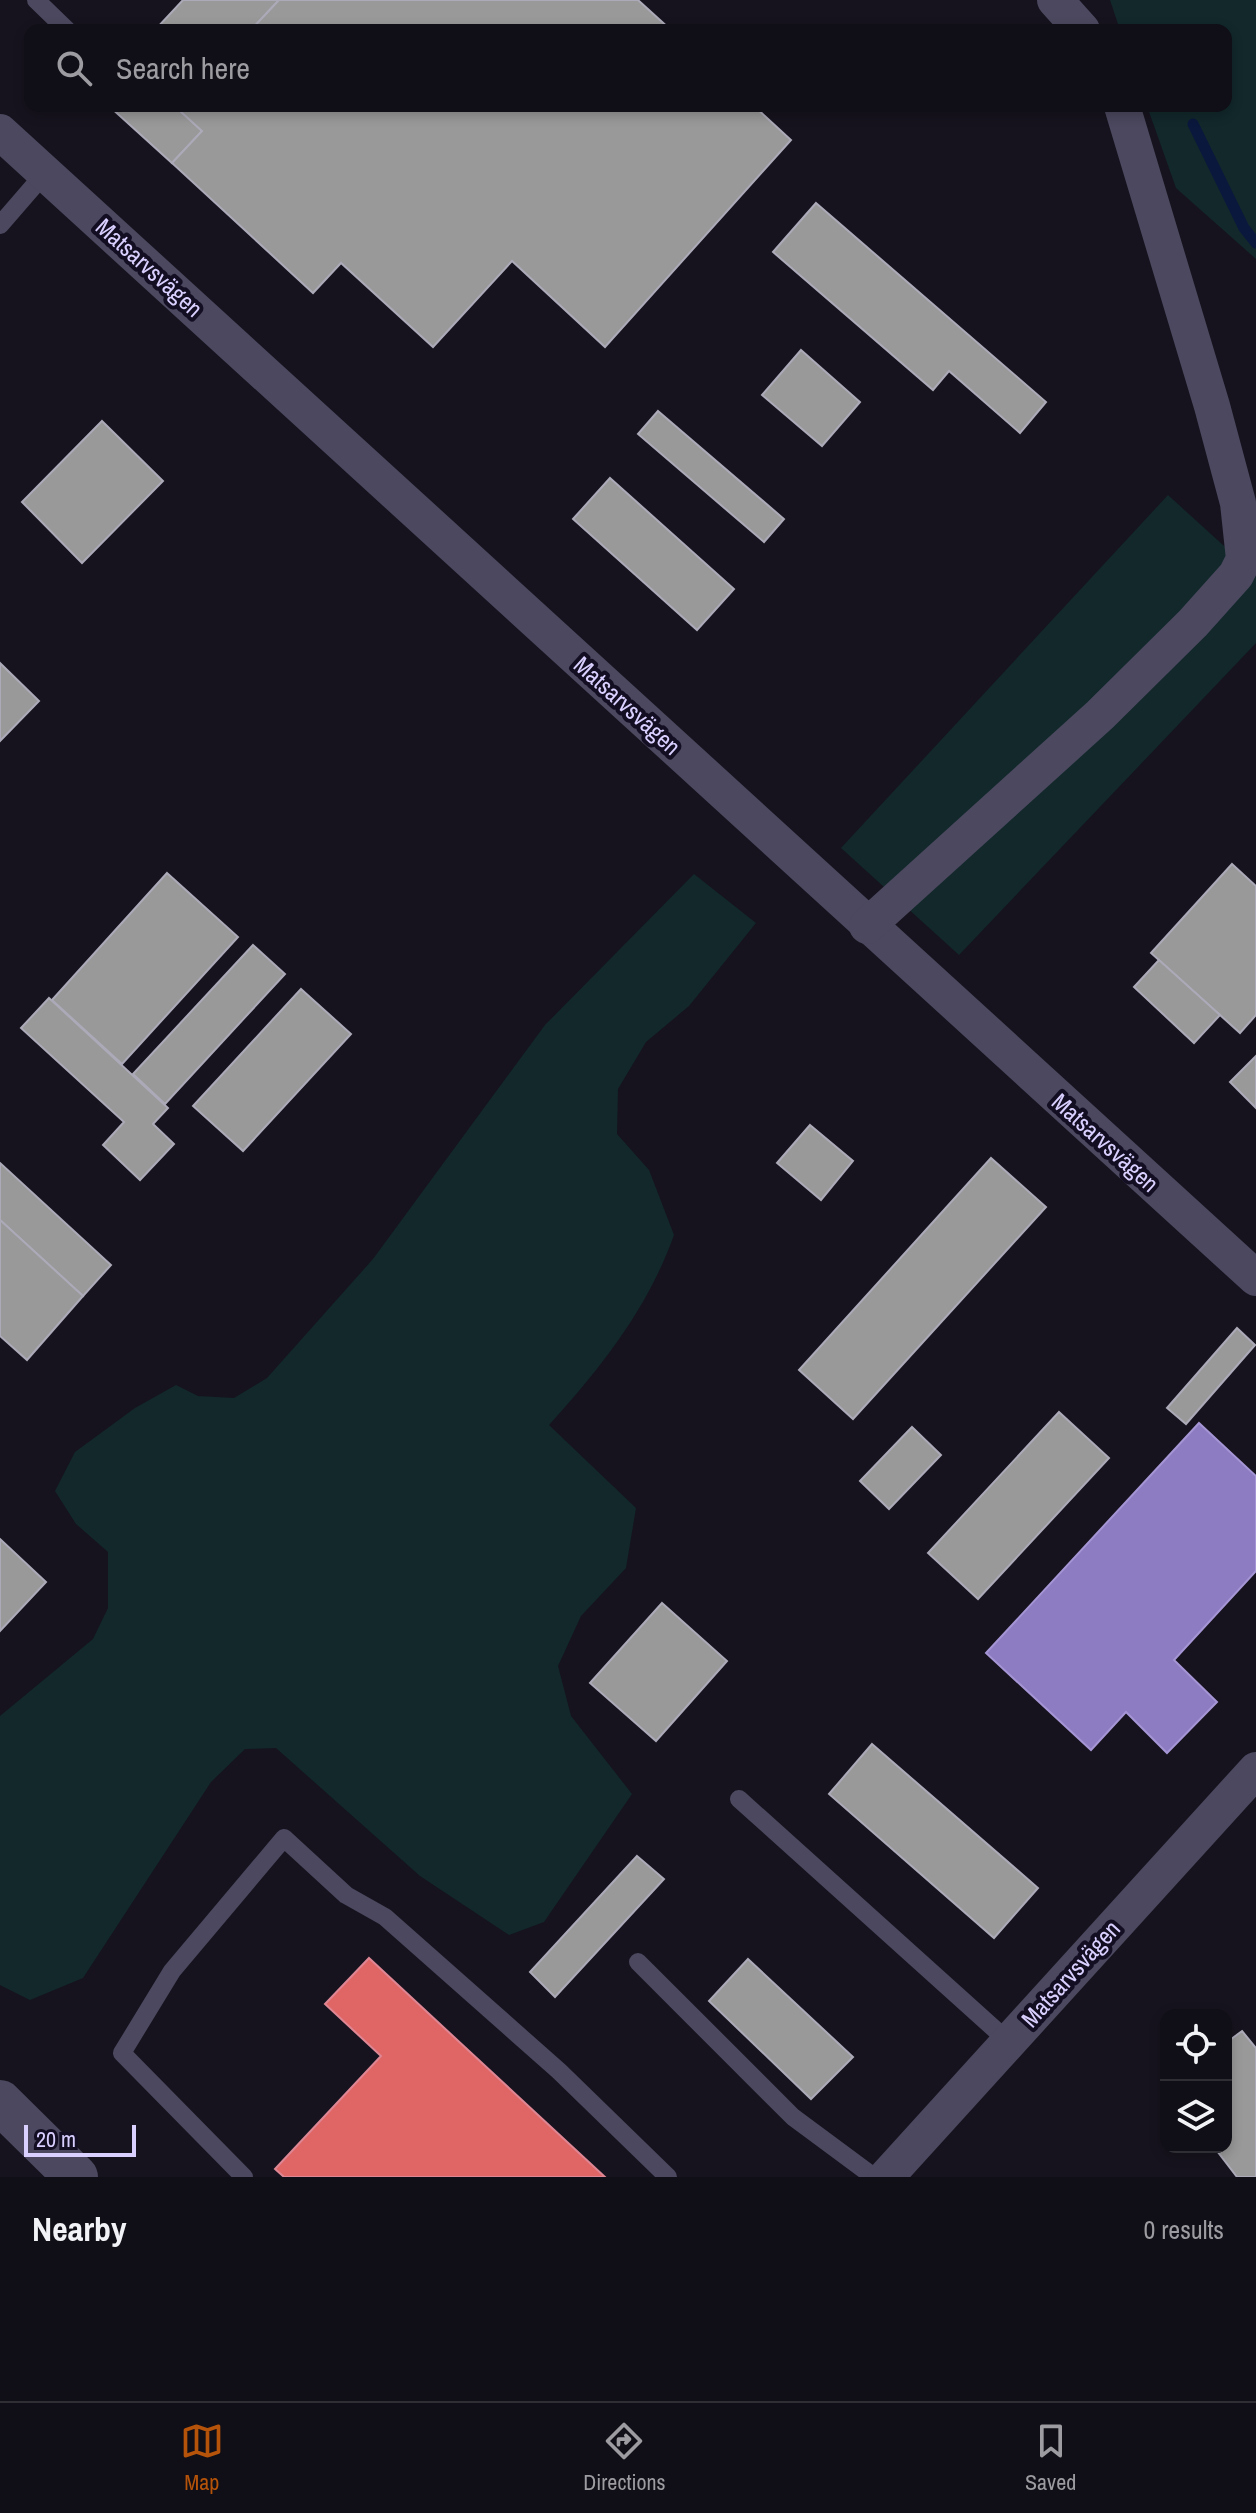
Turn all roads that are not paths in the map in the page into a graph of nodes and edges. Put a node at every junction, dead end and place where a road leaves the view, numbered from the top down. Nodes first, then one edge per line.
1 (36, 0) edge
2 (1055, 0) edge
3 (61, 24) edge
4 (1077, 24) edge
5 (1124, 112) edge
6 (0, 132) edge
7 (45, 173) junction
8 (0, 225) edge
9 (867, 926) junction
10 (1256, 1278) edge
11 (1256, 1770) edge
12 (739, 1799) dead end
13 (638, 1962) dead end
14 (1009, 2042) junction
15 (0, 2102) edge
16 (76, 2177) edge
17 (244, 2177) edge
18 (668, 2177) edge
19 (874, 2177) edge
20 (886, 2177) edge

1 - 3 lane
2 - 4 street
5 - 9 street
6 - 7 street, Matsarvsvägen
7 - 8 lane
7 - 9 street, Matsarvsvägen
9 - 10 street, Matsarvsvägen
11 - 14 street, Matsarvsvägen
12 - 14 lane
13 - 19 lane
14 - 20 street, Matsarvsvägen
15 - 16 street
17 - 18 lane

